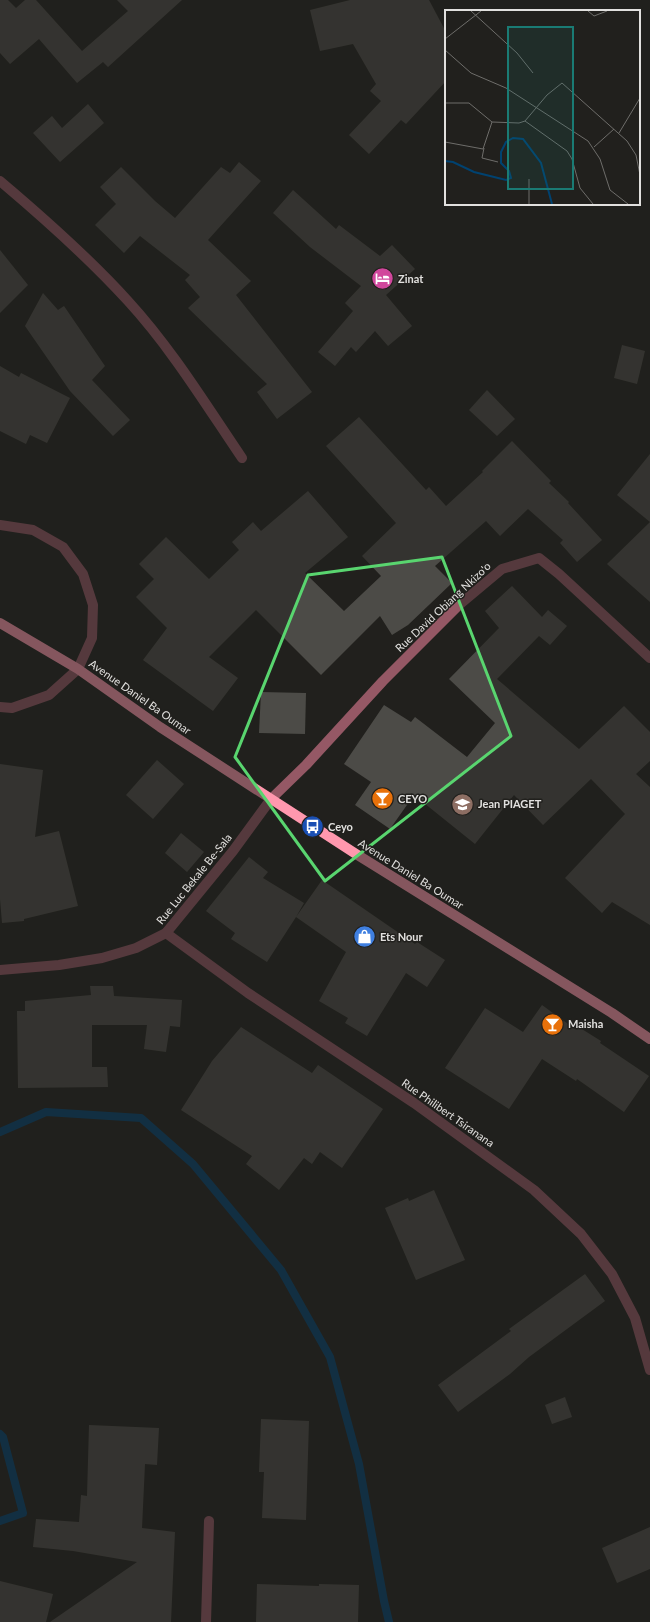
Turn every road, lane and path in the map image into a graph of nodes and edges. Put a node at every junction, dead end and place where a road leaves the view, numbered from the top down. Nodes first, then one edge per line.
1 (0, 181) edge
2 (242, 458) dead end
3 (0, 525) edge
4 (0, 623) edge
5 (650, 658) edge
6 (78, 669) junction
7 (0, 707) edge
8 (271, 800) junction
9 (166, 933) junction
10 (0, 970) edge
11 (650, 1039) edge
12 (650, 1370) edge
13 (209, 1521) dead end
14 (206, 1622) edge

1 - 2 street
3 - 6 street
4 - 6 main road, Avenue Daniel Ba Oumar
5 - 8 street, Rue David Obiang Nkizo'o
6 - 7 street
6 - 8 main road, Avenue Daniel Ba Oumar
8 - 9 street, Rue Luc Bekale Be-Sala
8 - 11 main road, Avenue Daniel Ba Oumar
9 - 10 street, Rue Luc Bekale Be-Sala
9 - 12 street, Rue Philibert Tsiranana
13 - 14 street

